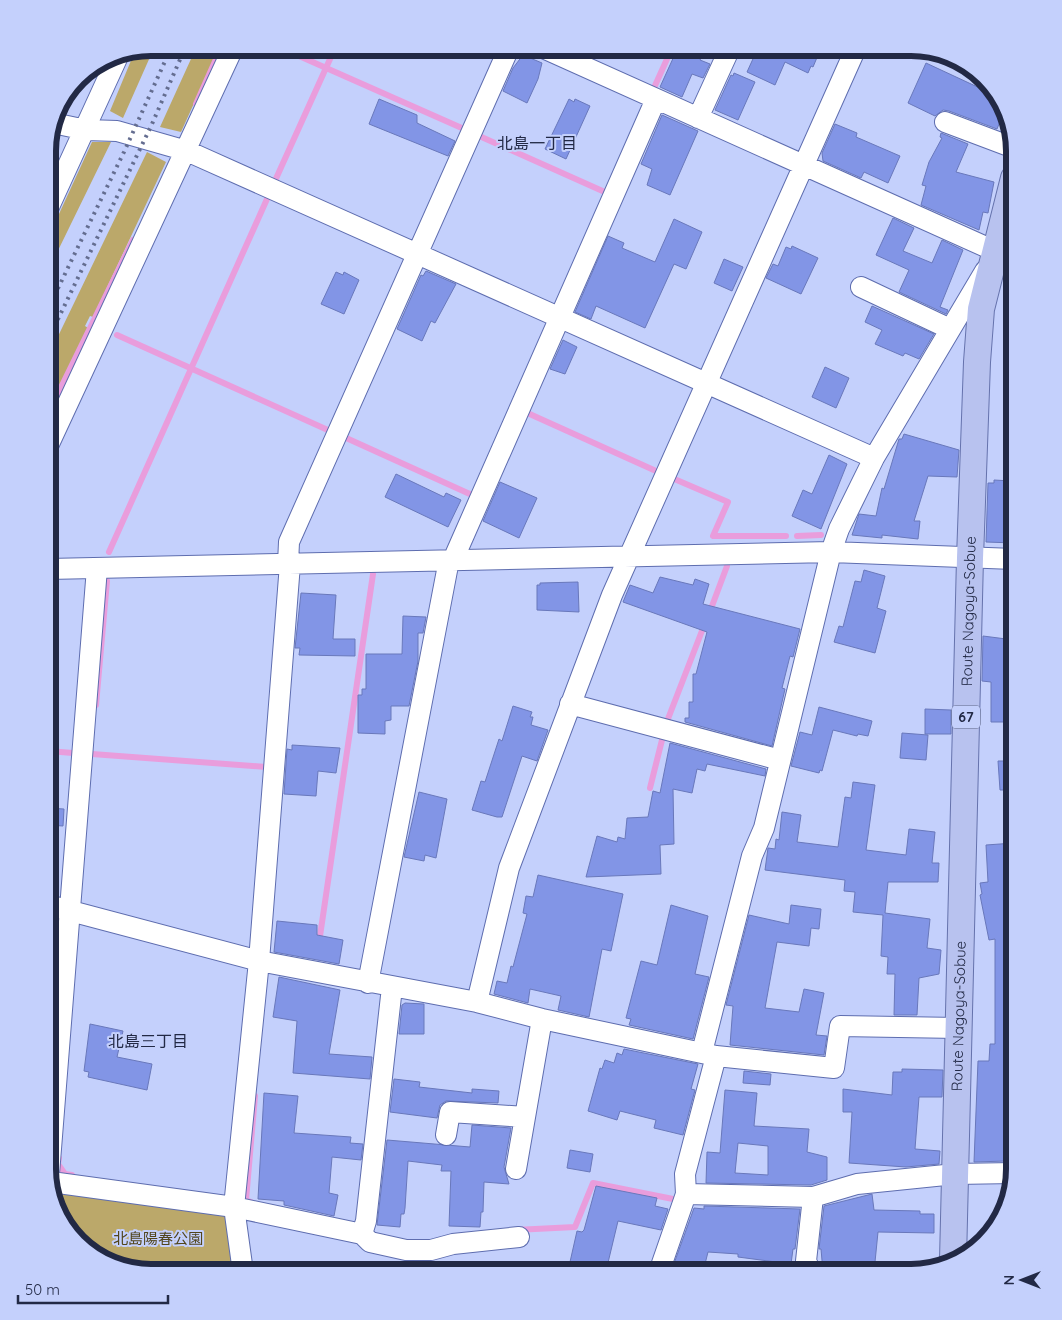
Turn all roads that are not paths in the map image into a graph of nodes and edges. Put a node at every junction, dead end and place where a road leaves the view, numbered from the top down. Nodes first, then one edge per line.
1 (229, 56) edge
2 (505, 56) edge
3 (561, 56) edge
4 (726, 56) edge
5 (852, 56) edge
6 (115, 63) edge
7 (656, 99) junction
8 (698, 118) junction
9 (945, 122) dead end
10 (60, 124) edge
11 (86, 130) junction
12 (1005, 145) edge
13 (187, 151) junction
14 (804, 165) junction
15 (56, 192) edge
16 (1006, 213) edge
17 (417, 254) junction
18 (994, 254) junction
19 (860, 287) dead end
20 (560, 318) junction
21 (950, 328) junction
22 (706, 383) junction
23 (56, 429) edge
24 (874, 458) junction
25 (831, 552) junction
26 (628, 556) junction
27 (970, 558) junction
28 (1006, 559) edge
29 (451, 560) junction
30 (289, 564) junction
31 (97, 568) junction
32 (56, 569) edge
33 (570, 704) junction
34 (780, 760) junction
35 (56, 907) edge
36 (70, 911) junction
37 (259, 961) junction
38 (368, 982) junction
39 (392, 987) junction
40 (477, 1002) junction
41 (542, 1019) junction
42 (958, 1028) junction
43 (709, 1054) junction
44 (56, 1086) edge
45 (525, 1117) junction
46 (446, 1135) dead end
47 (516, 1169) dead end
48 (1006, 1173) edge
49 (955, 1174) junction
50 (57, 1183) edge
51 (686, 1194) junction
52 (813, 1197) junction
53 (234, 1208) junction
54 (362, 1234) junction
55 (519, 1237) dead end
56 (953, 1254) edge
57 (243, 1264) edge
58 (662, 1264) edge
59 (807, 1264) edge

1 - 13 street
2 - 17 street
3 - 7 street
4 - 8 street
5 - 14 street
6 - 11 street
7 - 8 street
7 - 20 street
8 - 14 street
9 - 12 street
10 - 11 street
11 - 13 street
11 - 15 street
13 - 17 street
13 - 23 street
14 - 18 street
14 - 22 street
16 - 18 main road, Route Nagoya-Sobue / 67
17 - 20 street
17 - 30 street
18 - 21 street
18 - 27 main road, Route Nagoya-Sobue / 67
19 - 21 street
20 - 22 street
20 - 29 street
21 - 24 street
22 - 24 street
22 - 26 street
24 - 25 street
25 - 26 street
25 - 27 street
25 - 34 street
26 - 29 street
26 - 33 street
27 - 28 street
27 - 42 main road, Route Nagoya-Sobue / 67
29 - 30 street
29 - 38 street
30 - 31 street
30 - 37 street
31 - 32 street
31 - 36 street
33 - 34 street
33 - 40 street
34 - 43 street
35 - 36 street
36 - 37 street
36 - 44 street
37 - 38 street
37 - 53 street
38 - 39 street
39 - 40 street
39 - 54 street
40 - 41 street
41 - 43 street
41 - 45 street
42 - 43 street
42 - 49 main road, Route Nagoya-Sobue / 67
43 - 51 street
45 - 46 street
45 - 47 street
48 - 49 street
49 - 52 street
49 - 56 main road, Route Nagoya-Sobue / 67
50 - 53 street
51 - 52 street
51 - 58 street
52 - 59 street
53 - 54 street
53 - 57 street
54 - 55 street

